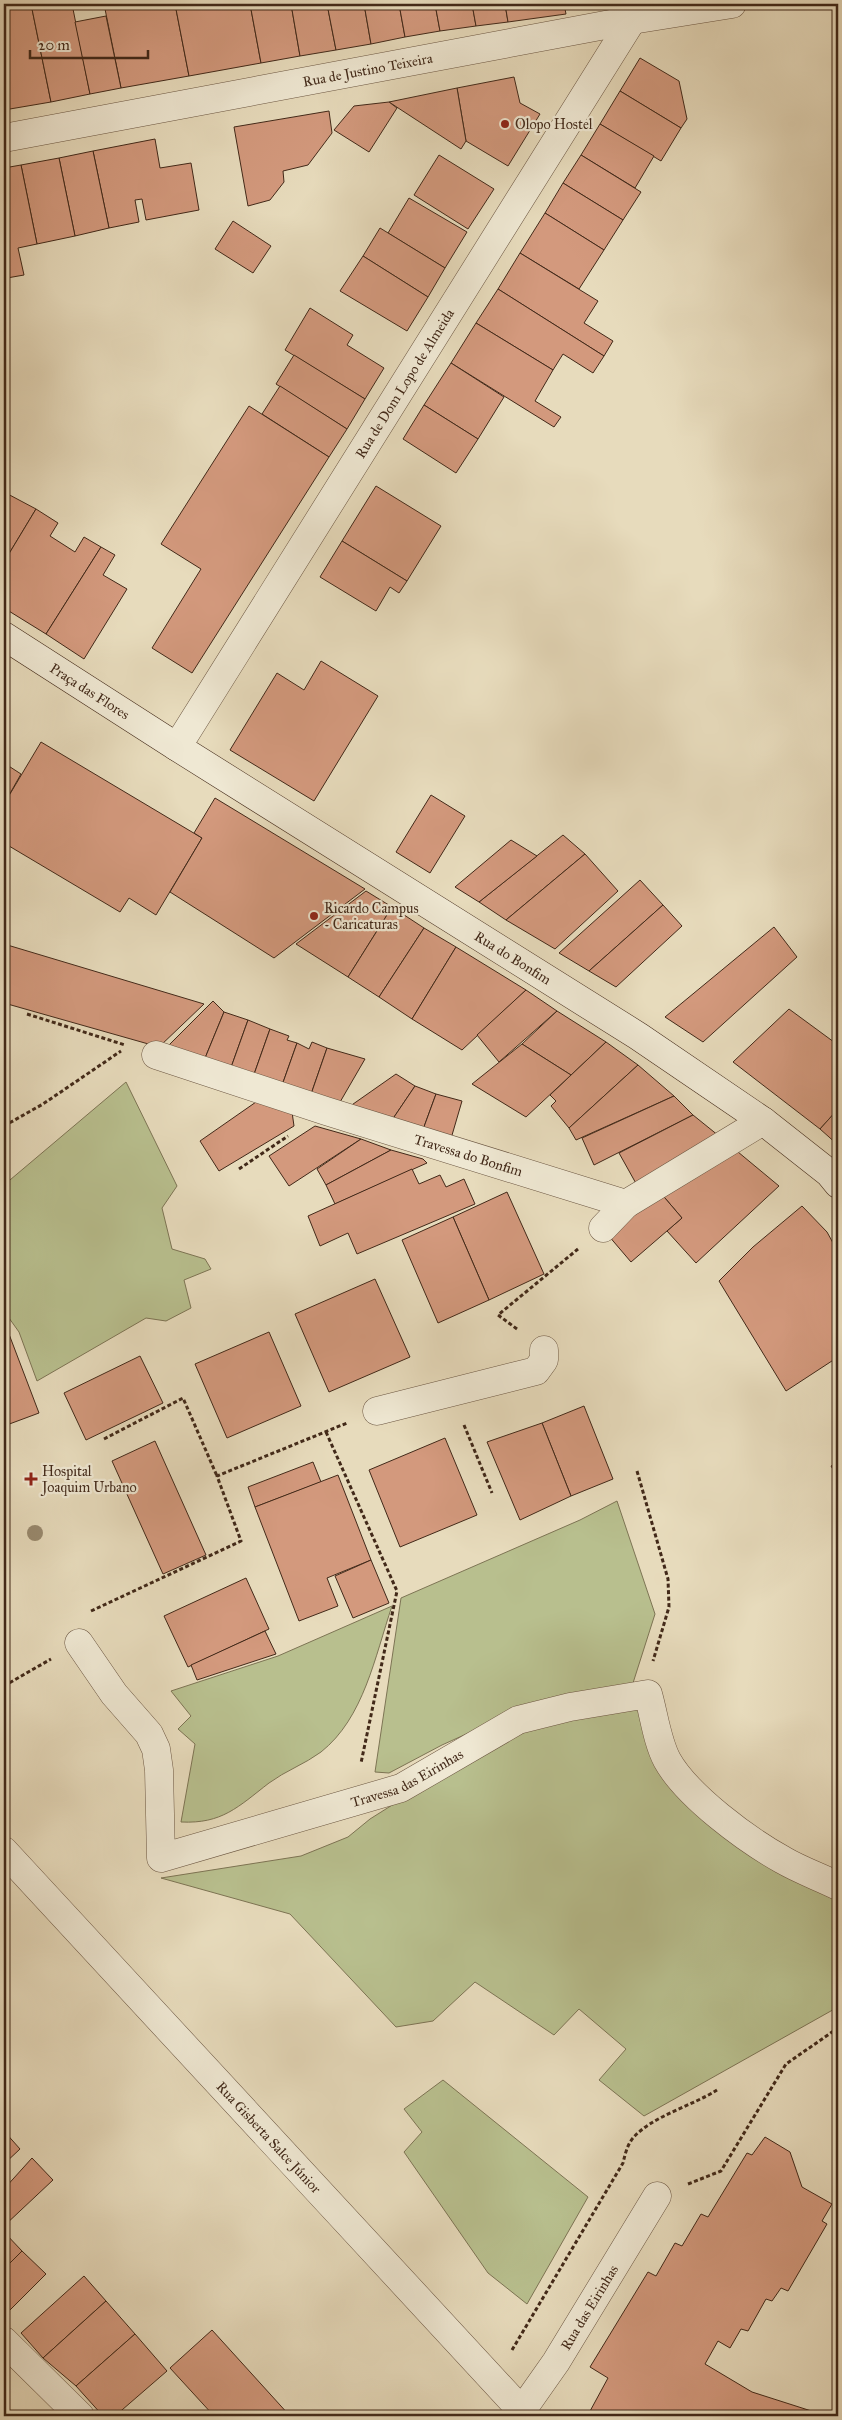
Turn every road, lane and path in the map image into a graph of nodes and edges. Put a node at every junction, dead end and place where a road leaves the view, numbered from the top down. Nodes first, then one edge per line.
1 (732, 4) edge
2 (632, 20) junction
3 (4, 138) edge
4 (4, 636) edge
5 (177, 747) junction
6 (26, 1014) dead end
7 (156, 1055) dead end
8 (326, 1111) junction
9 (763, 1121) junction
10 (4, 1126) edge
11 (239, 1169) dead end
12 (838, 1184) edge
13 (626, 1204) junction
14 (603, 1228) joint
15 (544, 1350) joint
16 (451, 1392) junction
17 (377, 1411) dead end
18 (104, 1439) dead end
19 (637, 1471) dead end
20 (217, 1476) junction
21 (492, 1493) dead end
22 (96, 1608) dead end
23 (79, 1643) joint
24 (4, 1686) edge
25 (648, 1694) junction
26 (354, 1800) junction
27 (8, 1862) edge
28 (838, 1886) edge
29 (838, 2028) edge
30 (717, 2090) dead end
31 (721, 2171) dead end
32 (657, 2196) dead end
33 (560, 2272) dead end
34 (4, 2341) edge
35 (520, 2414) edge
36 (80, 2416) edge

1 - 2 street, Rua de Justino Teixeira
2 - 3 street, Rua de Justino Teixeira
2 - 5 street, Rua de Dom Lopo de Almeida
4 - 5 street, Praça das Flores
5 - 9 street, Rua do Bonfim
6 - 10 path
7 - 8 street, Travessa do Bonfim
8 - 11 path
8 - 13 street, Travessa do Bonfim
9 - 12 street, Rua do Bonfim
9 - 13 street
13 - 14 street
14 - 15 path
15 - 16 street
16 - 17 street
16 - 21 path
18 - 20 path
19 - 25 path
20 - 22 path
20 - 26 path
23 - 24 path
23 - 26 street, Travessa das Eirinhas
25 - 26 street, Travessa das Eirinhas
25 - 28 street
27 - 35 street, Rua Gisberta Salce Júnior
29 - 31 path
30 - 33 path
32 - 35 street, Rua das Eirinhas
34 - 36 street

